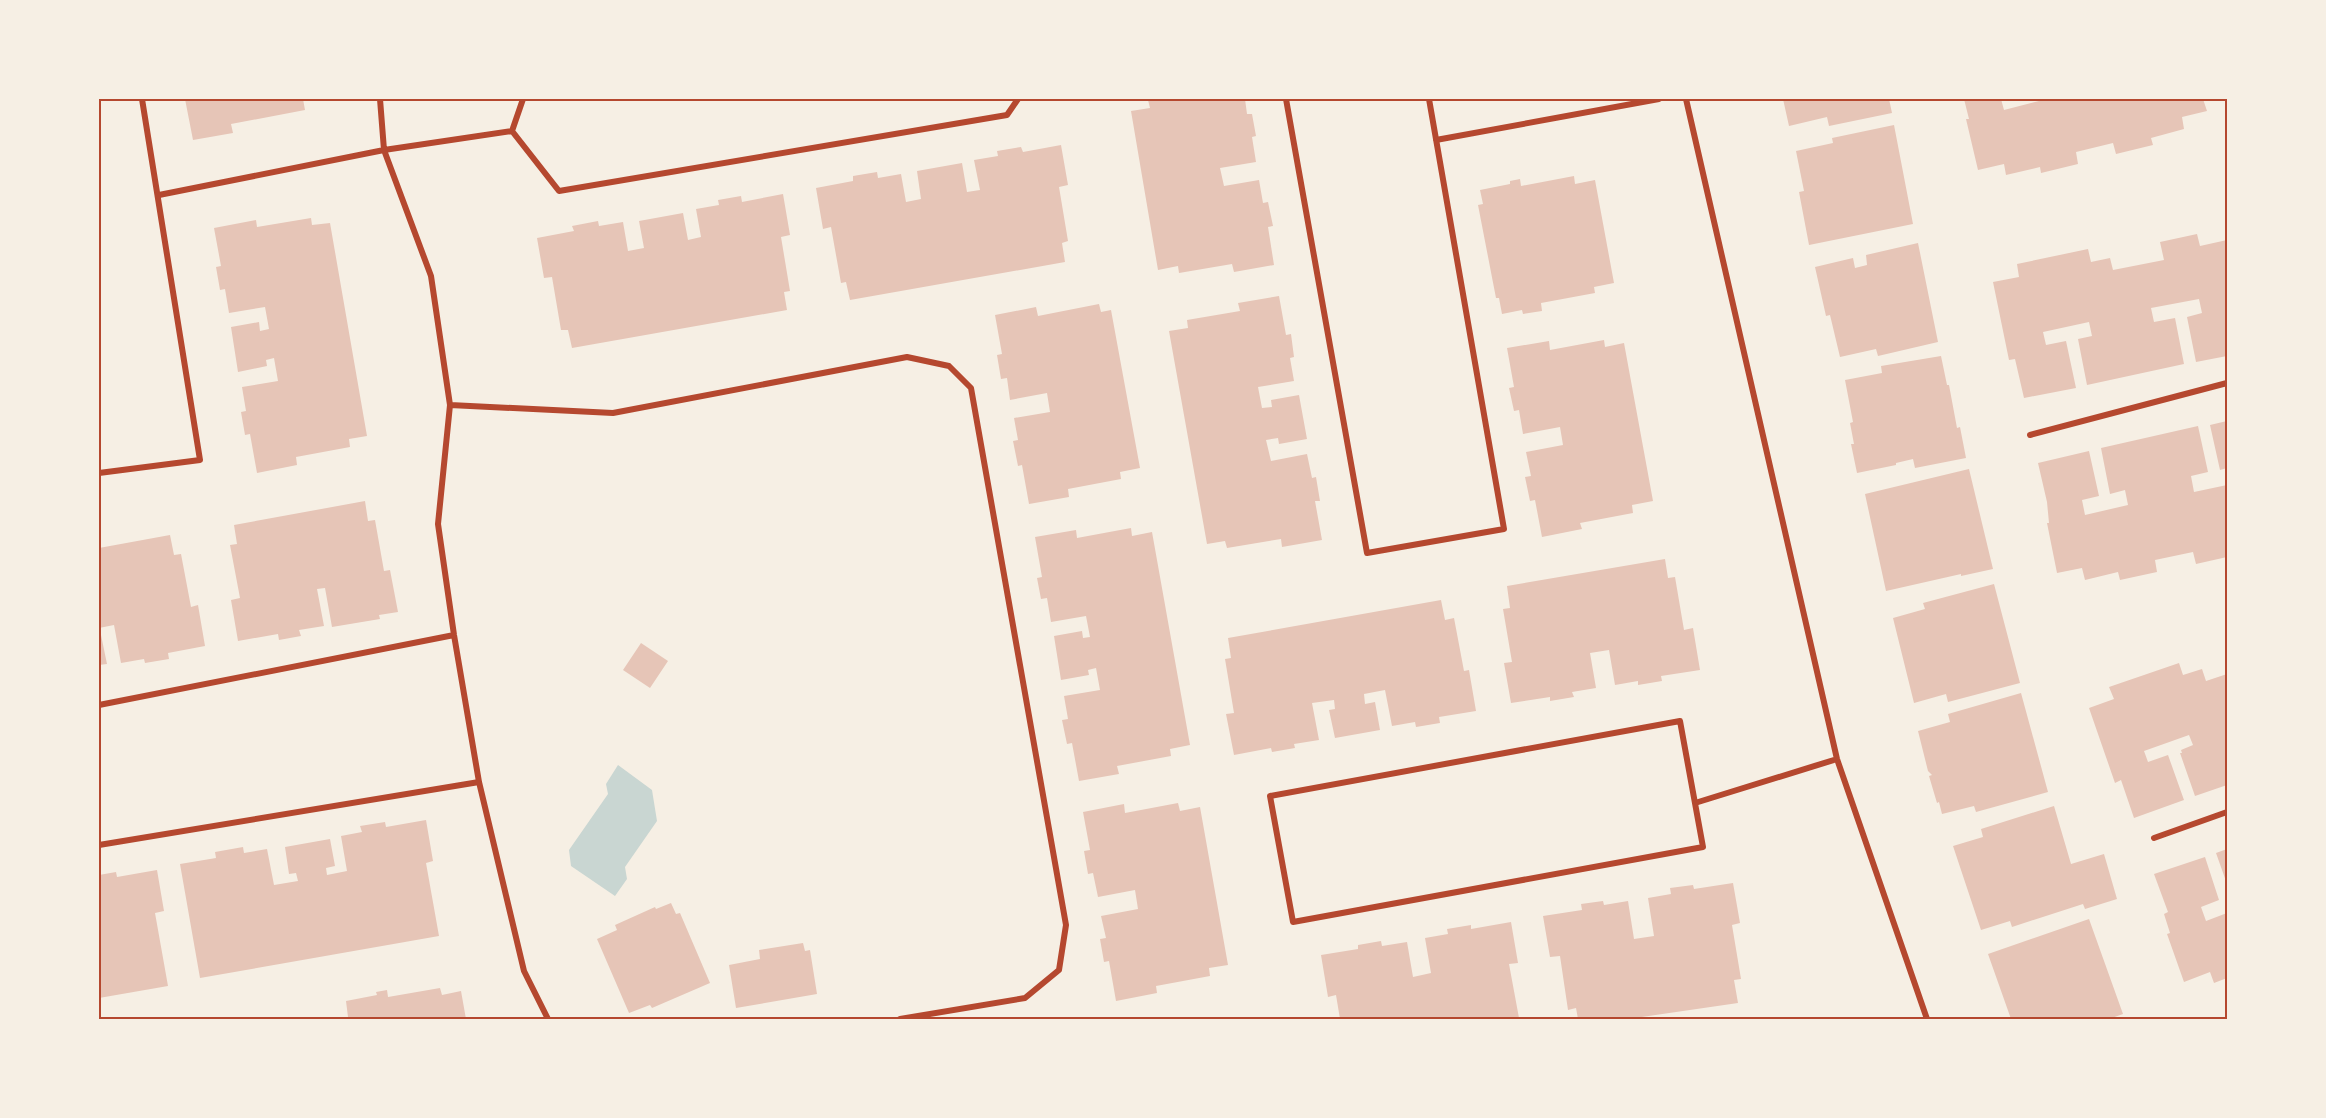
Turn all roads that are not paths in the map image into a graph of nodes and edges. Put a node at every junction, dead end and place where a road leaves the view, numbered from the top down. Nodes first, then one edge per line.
1 (142, 99) edge
2 (380, 99) edge
3 (523, 99) edge
4 (1018, 99) edge
5 (1286, 99) edge
6 (1429, 99) edge
7 (1659, 99) edge
8 (1686, 99) edge
9 (512, 130) junction
10 (1436, 140) junction
11 (384, 150) junction
12 (159, 195) junction
13 (2227, 383) edge
14 (450, 405) junction
15 (2031, 435) dead end
16 (99, 473) edge
17 (454, 635) junction
18 (99, 705) edge
19 (1837, 759) junction
20 (479, 782) junction
21 (1695, 803) junction
22 (2227, 812) edge
23 (2154, 838) dead end
24 (99, 845) edge
25 (548, 1019) edge
26 (900, 1019) edge
27 (1927, 1019) edge

1 - 12 street
2 - 11 street
3 - 9 street
4 - 9 street
5 - 10 street
6 - 10 street
7 - 10 street
8 - 19 street
9 - 11 street
11 - 12 street
11 - 14 street
12 - 16 street
13 - 15 street
14 - 17 street
14 - 26 street
17 - 18 street
17 - 20 street
19 - 21 street
19 - 27 street
20 - 24 street
20 - 25 street
21 - 21 street
22 - 23 street

